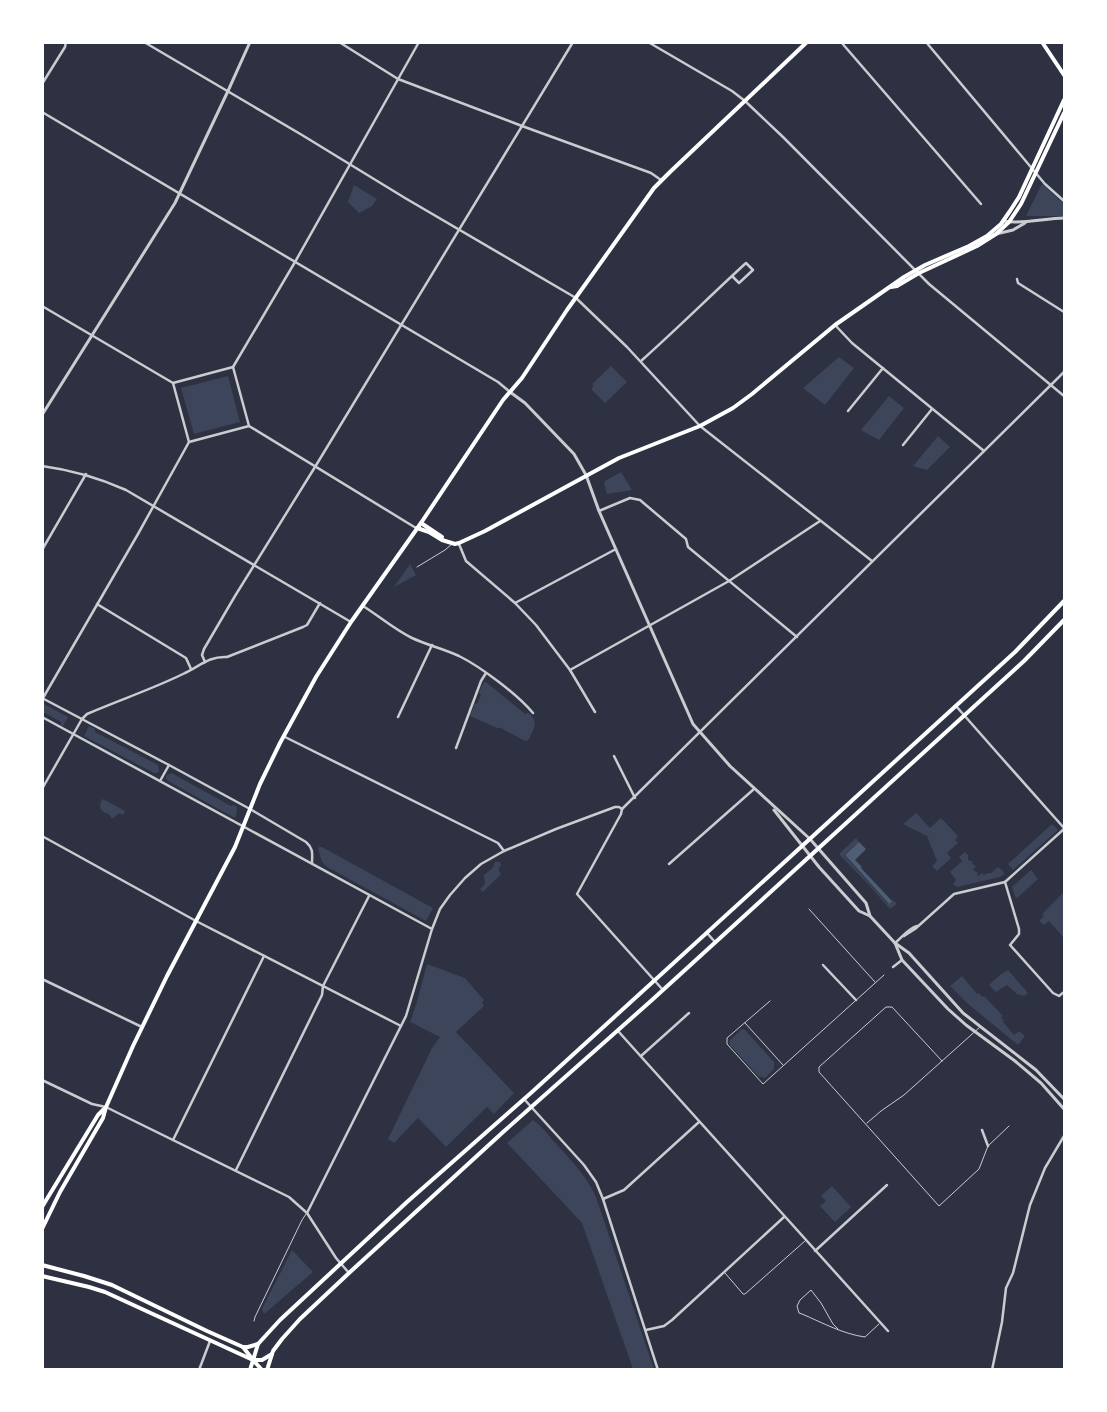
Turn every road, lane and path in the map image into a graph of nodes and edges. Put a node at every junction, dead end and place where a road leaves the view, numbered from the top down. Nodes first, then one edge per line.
1 (66, 42) edge
2 (144, 42) edge
3 (250, 42) edge
4 (339, 42) edge
5 (419, 42) edge
6 (573, 42) edge
7 (648, 42) edge
8 (807, 42) edge
9 (841, 42) edge
10 (926, 42) edge
11 (1042, 42) edge
12 (1064, 75) edge
13 (398, 78) junction
14 (42, 84) edge
15 (228, 91) junction
16 (1064, 100) edge
17 (745, 101) junction
18 (42, 112) edge
19 (1064, 113) edge
20 (522, 126) junction
21 (350, 165) junction
22 (1033, 168) junction
23 (1036, 173) junction
24 (661, 180) junction
25 (180, 192) junction
26 (1064, 201) edge
27 (981, 204) dead end
28 (1064, 218) edge
29 (1004, 220) junction
30 (1031, 221) junction
31 (1009, 222) junction
32 (459, 229) junction
33 (996, 234) junction
34 (295, 262) junction
35 (914, 270) junction
36 (919, 274) junction
37 (732, 276) junction
38 (1017, 278) dead end
39 (888, 288) junction
40 (576, 298) junction
41 (42, 306) edge
42 (1064, 312) edge
43 (835, 325) junction
44 (401, 326) junction
45 (92, 335) junction
46 (641, 362) junction
47 (233, 367) junction
48 (883, 368) junction
49 (1064, 372) edge
50 (173, 382) junction
51 (1051, 385) junction
52 (510, 392) junction
53 (1064, 396) edge
54 (932, 409) junction
55 (848, 411) dead end
56 (42, 415) edge
57 (249, 426) junction
58 (700, 426) junction
59 (189, 442) junction
60 (902, 445) dead end
61 (984, 452) junction
62 (42, 466) edge
63 (316, 467) junction
64 (86, 474) junction
65 (586, 475) junction
66 (154, 506) junction
67 (599, 511) junction
68 (820, 521) junction
69 (421, 523) junction
70 (417, 528) junction
71 (447, 542) junction
72 (459, 543) junction
73 (452, 544) junction
74 (616, 549) junction
75 (42, 550) edge
76 (872, 562) junction
77 (255, 565) junction
78 (417, 567) dead end
79 (729, 581) junction
80 (1064, 601) edge
81 (320, 603) junction
82 (515, 603) junction
83 (97, 604) junction
84 (363, 606) junction
85 (1064, 620) edge
86 (351, 622) junction
87 (649, 625) junction
88 (797, 638) junction
89 (432, 645) junction
90 (205, 662) junction
91 (191, 670) junction
92 (570, 670) junction
93 (486, 673) junction
94 (43, 698) edge
95 (956, 706) junction
96 (595, 712) dead end
97 (532, 713) dead end
98 (965, 716) junction
99 (42, 717) edge
100 (398, 717) dead end
101 (82, 719) junction
102 (700, 733) junction
103 (74, 734) junction
104 (284, 736) junction
105 (456, 748) dead end
106 (614, 756) dead end
107 (169, 765) junction
108 (160, 782) junction
109 (42, 789) edge
110 (754, 789) junction
111 (635, 798) junction
112 (768, 802) junction
113 (622, 809) junction
114 (250, 810) junction
115 (244, 826) junction
116 (1064, 828) edge
117 (42, 836) edge
118 (810, 839) junction
119 (802, 846) junction
120 (818, 848) junction
121 (504, 851) junction
122 (811, 856) junction
123 (312, 863) junction
124 (670, 864) dead end
125 (1005, 882) junction
126 (369, 895) junction
127 (809, 909) dead end
128 (870, 916) junction
129 (196, 921) junction
130 (432, 929) junction
131 (707, 932) junction
132 (715, 942) junction
133 (895, 943) junction
134 (264, 956) junction
135 (902, 960) junction
136 (824, 966) dead end
137 (893, 967) dead end
138 (884, 975) dead end
139 (42, 979) edge
140 (655, 980) junction
141 (876, 982) junction
142 (323, 986) junction
143 (663, 990) junction
144 (1064, 992) edge
145 (856, 1000) junction
146 (770, 1001) dead end
147 (689, 1013) dead end
148 (745, 1023) junction
149 (401, 1026) junction
150 (142, 1027) junction
151 (980, 1027) junction
152 (617, 1031) junction
153 (975, 1031) junction
154 (641, 1056) junction
155 (942, 1061) junction
156 (783, 1066) junction
157 (42, 1080) edge
158 (524, 1099) junction
159 (1064, 1099) edge
160 (106, 1107) junction
161 (531, 1107) junction
162 (1064, 1109) edge
163 (700, 1122) junction
164 (867, 1124) junction
165 (1010, 1126) dead end
166 (982, 1130) dead end
167 (1064, 1136) edge
168 (173, 1140) junction
169 (988, 1146) junction
170 (236, 1170) junction
171 (887, 1185) dead end
172 (603, 1199) junction
173 (42, 1207) edge
174 (307, 1213) junction
175 (784, 1218) junction
176 (42, 1229) edge
177 (805, 1240) junction
178 (814, 1251) junction
179 (42, 1265) edge
180 (341, 1265) junction
181 (724, 1272) junction
182 (349, 1273) junction
183 (42, 1276) edge
184 (254, 1321) dead end
185 (879, 1323) junction
186 (838, 1329) junction
187 (646, 1330) junction
188 (888, 1331) dead end
189 (210, 1341) junction
190 (258, 1344) junction
191 (243, 1347) junction
192 (272, 1354) junction
193 (253, 1360) junction
194 (199, 1370) edge
195 (250, 1370) edge
196 (262, 1370) edge
197 (267, 1370) edge
198 (658, 1370) edge
199 (992, 1370) edge

1 - 14 street
2 - 15 street
3 - 15 street
4 - 13 street
5 - 13 street
6 - 20 street
7 - 17 street
8 - 17 main road
9 - 27 street
10 - 22 street
11 - 12 main road
13 - 20 street
13 - 21 street
15 - 21 street
15 - 25 street
16 - 22 main road
17 - 24 main road
17 - 35 street
18 - 25 street
19 - 23 main road
20 - 24 street
20 - 32 street
21 - 32 street
21 - 34 street
22 - 23 street
22 - 29 main road
23 - 26 street
23 - 31 main road
24 - 40 main road
25 - 34 street
25 - 45 street
28 - 30 street
29 - 31 street
29 - 35 main road
30 - 31 street
30 - 33 street
31 - 33 main road
32 - 40 street
32 - 44 street
33 - 36 main road
34 - 44 street
34 - 47 street
35 - 36 street
35 - 39 main road
36 - 39 main road
36 - 51 street
37 - 37 street
37 - 46 street
38 - 42 street
39 - 43 main road
40 - 46 street
40 - 52 main road
41 - 45 street
43 - 48 street
43 - 58 main road
44 - 52 street
44 - 63 street
45 - 50 street
45 - 56 street
46 - 58 street
47 - 50 street
47 - 57 street
48 - 54 street
48 - 55 street
49 - 51 street
50 - 59 street
51 - 53 street
51 - 61 street
52 - 65 street
52 - 69 main road
54 - 60 street
54 - 61 street
57 - 59 street
57 - 63 street
58 - 65 main road
58 - 68 street
59 - 66 street
61 - 76 street
62 - 64 street
63 - 70 street
63 - 77 street
64 - 66 street
64 - 75 street
65 - 67 street
65 - 72 main road
66 - 77 street
66 - 83 street
67 - 74 street
67 - 79 street
68 - 76 street
68 - 79 street
69 - 70 main road
69 - 71 main road
70 - 71 main road
70 - 84 main road
71 - 73 main road
72 - 73 main road
72 - 82 street
73 - 78 lane
74 - 82 street
74 - 87 street
76 - 88 street
77 - 81 street
77 - 90 street
79 - 87 street
79 - 88 street
80 - 95 main road
81 - 86 street
81 - 90 street
82 - 92 street
83 - 91 street
83 - 94 street
84 - 86 main road
84 - 89 street
85 - 98 main road
86 - 104 main road
87 - 92 street
87 - 102 street
88 - 102 street
89 - 93 street
89 - 100 street
90 - 91 street
91 - 101 street
92 - 96 street
93 - 97 street
93 - 105 street
94 - 101 street
95 - 98 street
95 - 118 main road
98 - 116 street
98 - 120 main road
99 - 103 street
101 - 103 street
101 - 107 street
102 - 110 street
102 - 111 street
103 - 108 street
103 - 109 street
104 - 114 main road
104 - 121 street
106 - 111 street
107 - 108 street
107 - 114 street
108 - 115 street
110 - 112 street
110 - 124 street
111 - 113 street
112 - 118 street
112 - 119 street
113 - 121 street
113 - 140 street
114 - 115 main road
114 - 123 street
115 - 123 street
115 - 129 main road
116 - 125 street
117 - 129 street
118 - 119 main road
118 - 120 street
119 - 122 street
119 - 131 main road
120 - 122 main road
120 - 128 street
121 - 130 street
122 - 128 street
122 - 132 main road
123 - 126 street
125 - 133 street
125 - 144 street
126 - 130 street
126 - 142 street
127 - 141 lane
128 - 133 street
129 - 134 street
129 - 150 main road
130 - 149 street
131 - 132 street
131 - 140 main road
132 - 143 main road
133 - 135 street
133 - 151 street
134 - 142 street
134 - 168 street
135 - 137 street
135 - 153 street
136 - 145 street
138 - 141 lane
139 - 150 street
140 - 143 street
140 - 158 main road
141 - 145 lane
142 - 149 street
142 - 170 street
143 - 152 main road
145 - 156 lane
146 - 148 lane
147 - 154 street
148 - 156 lane
148 - 156 lane
149 - 174 street
150 - 160 main road
151 - 153 lane
151 - 159 street
152 - 154 street
152 - 161 main road
153 - 155 lane
153 - 162 street
154 - 163 street
155 - 164 lane
155 - 164 lane
157 - 160 street
158 - 161 street
158 - 180 main road
160 - 168 street
160 - 173 main road
160 - 176 main road
161 - 172 street
161 - 182 main road
163 - 172 street
163 - 175 street
164 - 169 lane
165 - 169 lane
166 - 169 street
167 - 199 street
168 - 170 street
170 - 174 street
171 - 178 street
172 - 187 street
174 - 180 street
174 - 184 lane
175 - 177 street
175 - 181 street
177 - 178 street
177 - 181 lane
178 - 185 street
179 - 191 main road
180 - 182 street
180 - 190 main road
181 - 187 street
182 - 192 main road
183 - 189 main road
185 - 186 lane
185 - 188 street
186 - 186 lane
187 - 198 street
189 - 193 main road
189 - 194 street
190 - 191 main road
190 - 193 main road
191 - 193 main road
192 - 193 main road
192 - 197 main road
193 - 195 main road
193 - 196 main road

